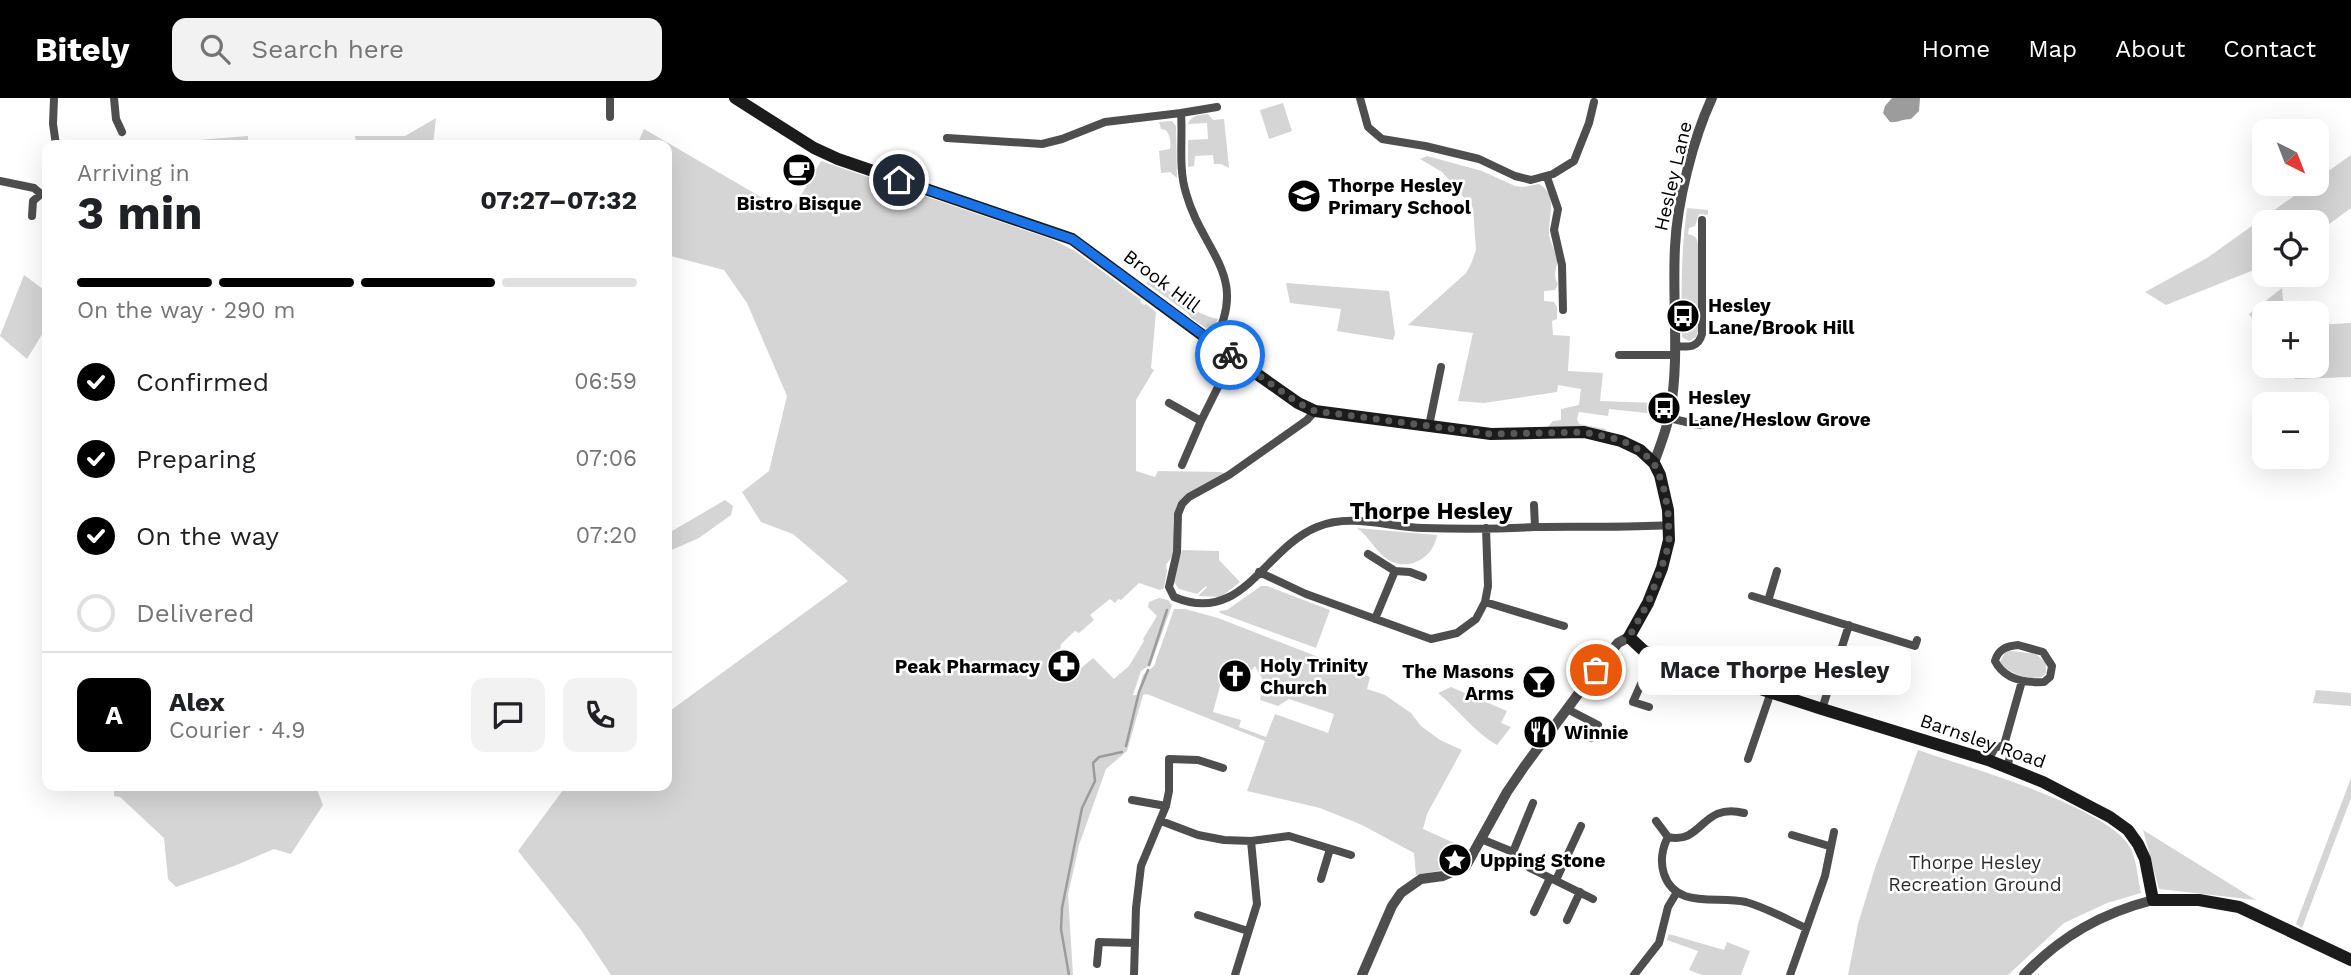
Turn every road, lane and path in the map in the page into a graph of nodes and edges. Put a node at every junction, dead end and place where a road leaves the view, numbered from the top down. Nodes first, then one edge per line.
1 (54, 98) edge
2 (114, 98) edge
3 (610, 98) edge
4 (735, 98) edge
5 (1360, 98) edge
6 (1712, 98) edge
7 (1594, 102) dead end
8 (1217, 107) dead end
9 (1181, 113) junction
10 (610, 117) dead end
11 (122, 132) dead end
12 (947, 138) dead end
13 (55, 140) edge
14 (1547, 177) junction
15 (0, 181) edge
16 (32, 216) dead end
17 (1702, 220) dead end
18 (1563, 310) dead end
19 (1213, 343) junction
20 (1674, 351) junction
21 (1619, 355) dead end
22 (1233, 357) junction
23 (1441, 367) dead end
24 (1169, 403) dead end
25 (1315, 411) junction
26 (1669, 418) junction
27 (1201, 421) junction
28 (1725, 421) dead end
29 (1429, 426) junction
30 (1654, 463) junction
31 (1182, 465) dead end
32 (1534, 505) dead end
33 (1669, 525) junction
34 (1535, 527) junction
35 (1486, 528) junction
36 (1368, 554) dead end
37 (1395, 571) junction
38 (1777, 571) dead end
39 (1259, 572) junction
40 (1423, 577) dead end
41 (1752, 596) dead end
42 (1768, 601) junction
43 (1485, 602) junction
44 (1375, 619) junction
45 (1849, 625) junction
46 (1564, 626) dead end
47 (1629, 637) junction
48 (1917, 640) dead end
49 (1654, 655) junction
50 (2022, 681) junction
51 (1771, 692) junction
52 (1649, 707) dead end
53 (1567, 709) junction
54 (1822, 709) junction
55 (1591, 738) dead end
56 (2004, 745) junction
57 (1748, 759) dead end
58 (1989, 760) junction
59 (2007, 767) junction
60 (1223, 768) dead end
61 (1132, 800) dead end
62 (1533, 803) dead end
63 (1166, 806) junction
64 (1744, 813) dead end
65 (1161, 821) junction
66 (1656, 821) dead end
67 (1581, 826) dead end
68 (1833, 832) dead end
69 (1793, 835) dead end
70 (1668, 837) junction
71 (1481, 839) junction
72 (1251, 841) junction
73 (1829, 846) junction
74 (1330, 849) junction
75 (1513, 852) junction
76 (1351, 855) dead end
77 (1321, 879) dead end
78 (1553, 879) junction
79 (1580, 892) junction
80 (1676, 892) junction
81 (1593, 899) dead end
82 (2153, 900) junction
83 (1534, 912) dead end
84 (1198, 915) dead end
85 (1567, 920) dead end
86 (1807, 928) junction
87 (1248, 931) junction
88 (1135, 943) junction
89 (2351, 960) edge
90 (1097, 964) dead end
91 (1134, 975) edge
92 (1234, 975) edge
93 (1362, 975) edge
94 (1634, 975) edge
95 (1790, 975) edge
96 (2024, 975) edge

1 - 13 street
2 - 11 street
3 - 10 street
4 - 19 main road, Brook Hill
5 - 14 street
6 - 20 street, Hesley Lane
7 - 14 street
8 - 9 street
9 - 12 street
9 - 19 street
14 - 18 street
15 - 16 street
17 - 20 street, Hesley Lane
19 - 22 main road, Brook Hill
20 - 21 street
20 - 26 street, Hesley Lane
22 - 25 main road, Brook Hill
22 - 27 street
23 - 29 street
24 - 27 street
25 - 29 main road, Brook Hill
25 - 39 street
26 - 28 street
26 - 30 street, Hesley Lane
27 - 31 street
29 - 30 main road, Brook Hill
30 - 33 main road
32 - 34 street
33 - 34 street
33 - 47 main road
34 - 35 street
35 - 39 street
35 - 43 street
36 - 37 street
37 - 40 street
37 - 44 street
38 - 42 street
39 - 44 street
41 - 42 street
42 - 45 street
43 - 44 street
43 - 46 street
45 - 48 street
45 - 54 street
47 - 49 main road, Barnsley Road
47 - 53 street
49 - 51 main road, Barnsley Road
49 - 52 street
50 - 50 street
50 - 56 street
51 - 54 main road, Barnsley Road
51 - 57 street
53 - 55 street
53 - 71 street
54 - 58 main road, Barnsley Road
56 - 58 street
56 - 59 street
58 - 59 main road, Barnsley Road
59 - 82 main road, Barnsley Road
60 - 63 street
61 - 63 street
62 - 75 street
63 - 65 street
64 - 70 street
65 - 72 street
65 - 88 street
66 - 70 street
67 - 78 street
68 - 73 street
69 - 73 street
70 - 80 street
71 - 75 street
71 - 93 street
72 - 74 street
72 - 87 street
73 - 86 street
74 - 76 street
74 - 77 street
75 - 78 street
78 - 79 street
78 - 83 street
79 - 81 street
79 - 85 street
80 - 86 street
80 - 94 street
82 - 89 main road
82 - 96 street
84 - 87 street
86 - 95 street
87 - 92 street
88 - 90 street
88 - 91 street

